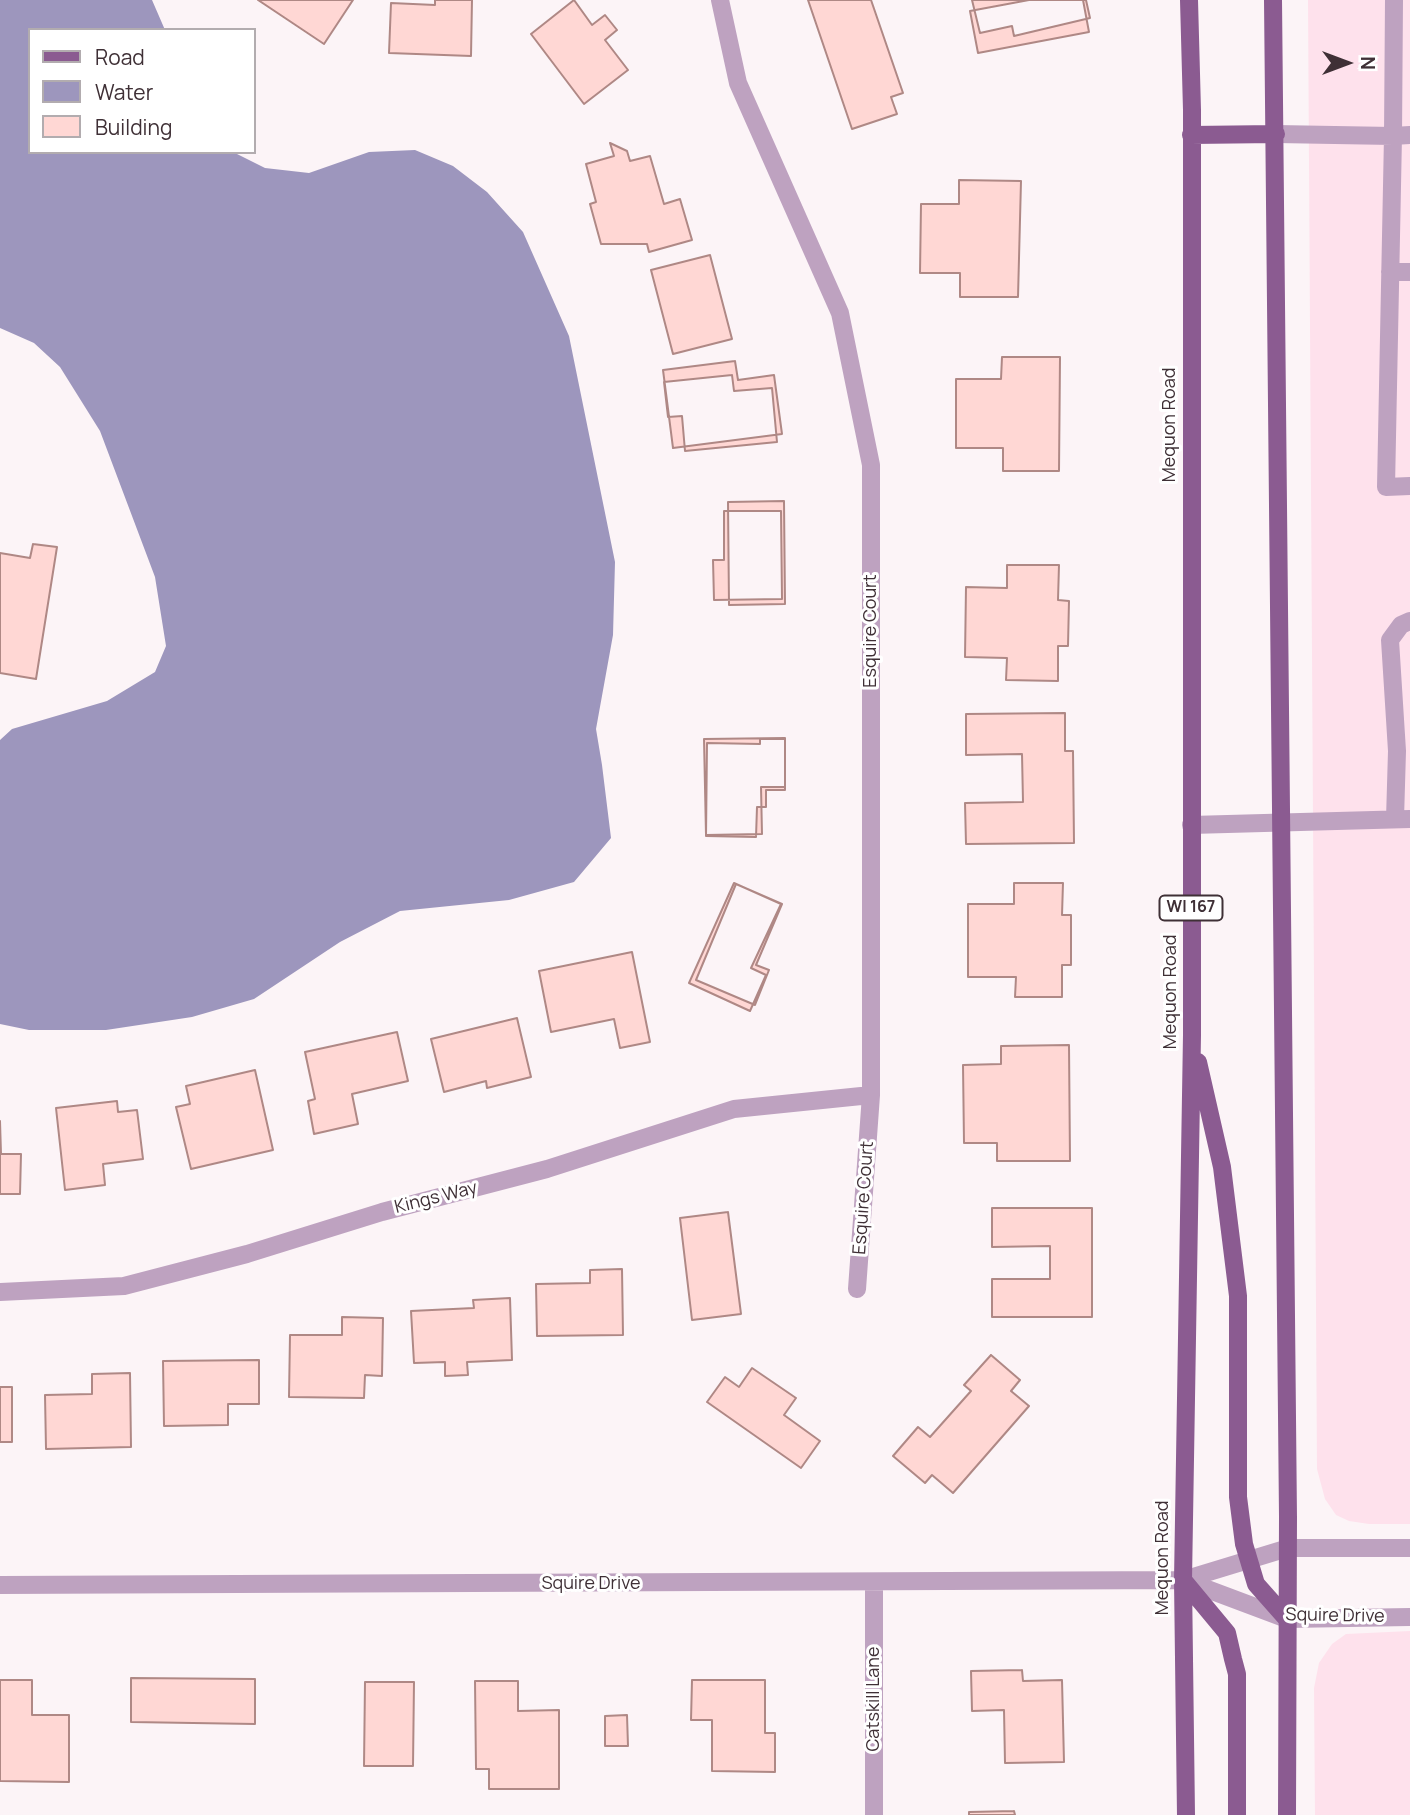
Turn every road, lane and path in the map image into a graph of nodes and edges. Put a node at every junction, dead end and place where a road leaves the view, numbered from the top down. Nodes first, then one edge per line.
1 (720, 0) edge
2 (1189, 0) edge
3 (1273, 0) edge
4 (1394, 0) edge
5 (1276, 134) junction
6 (1191, 135) junction
7 (1401, 135) edge
8 (1390, 272) junction
9 (1410, 272) edge
10 (1410, 486) edge
11 (1410, 621) edge
12 (1402, 819) edge
13 (1282, 822) junction
14 (1191, 825) junction
15 (1192, 1035) junction
16 (871, 1095) junction
17 (857, 1289) dead end
18 (0, 1292) edge
19 (1288, 1548) junction
20 (1410, 1548) edge
21 (1250, 1561) junction
22 (1183, 1580) junction
23 (874, 1583) junction
24 (0, 1585) edge
25 (1410, 1617) edge
26 (1287, 1619) junction
27 (874, 1815) edge
28 (1186, 1815) edge
29 (1237, 1815) edge
30 (1287, 1815) edge

1 - 16 street, Esquire Court
2 - 6 main road, Mequon Road / WI 167
3 - 5 main road
4 - 7 street
5 - 6 main road
5 - 7 street
5 - 13 main road
6 - 14 main road, Mequon Road / WI 167
7 - 8 street
8 - 9 street
8 - 10 street
11 - 12 street
12 - 13 street
13 - 14 street
13 - 19 main road
14 - 15 main road, Mequon Road / WI 167
15 - 21 main road
15 - 22 main road, Mequon Road / WI 167
16 - 17 street, Esquire Court
16 - 18 street, Kings Way
19 - 20 street, Squire Drive
19 - 21 street, Squire Drive
19 - 26 main road
21 - 22 street, Squire Drive
21 - 26 main road
22 - 23 street, Squire Drive
22 - 26 street, Squire Drive
22 - 28 main road, Mequon Road / WI 167
22 - 29 main road
23 - 24 street, Squire Drive
23 - 27 street, Catskill Lane
25 - 26 street, Squire Drive
26 - 30 main road

